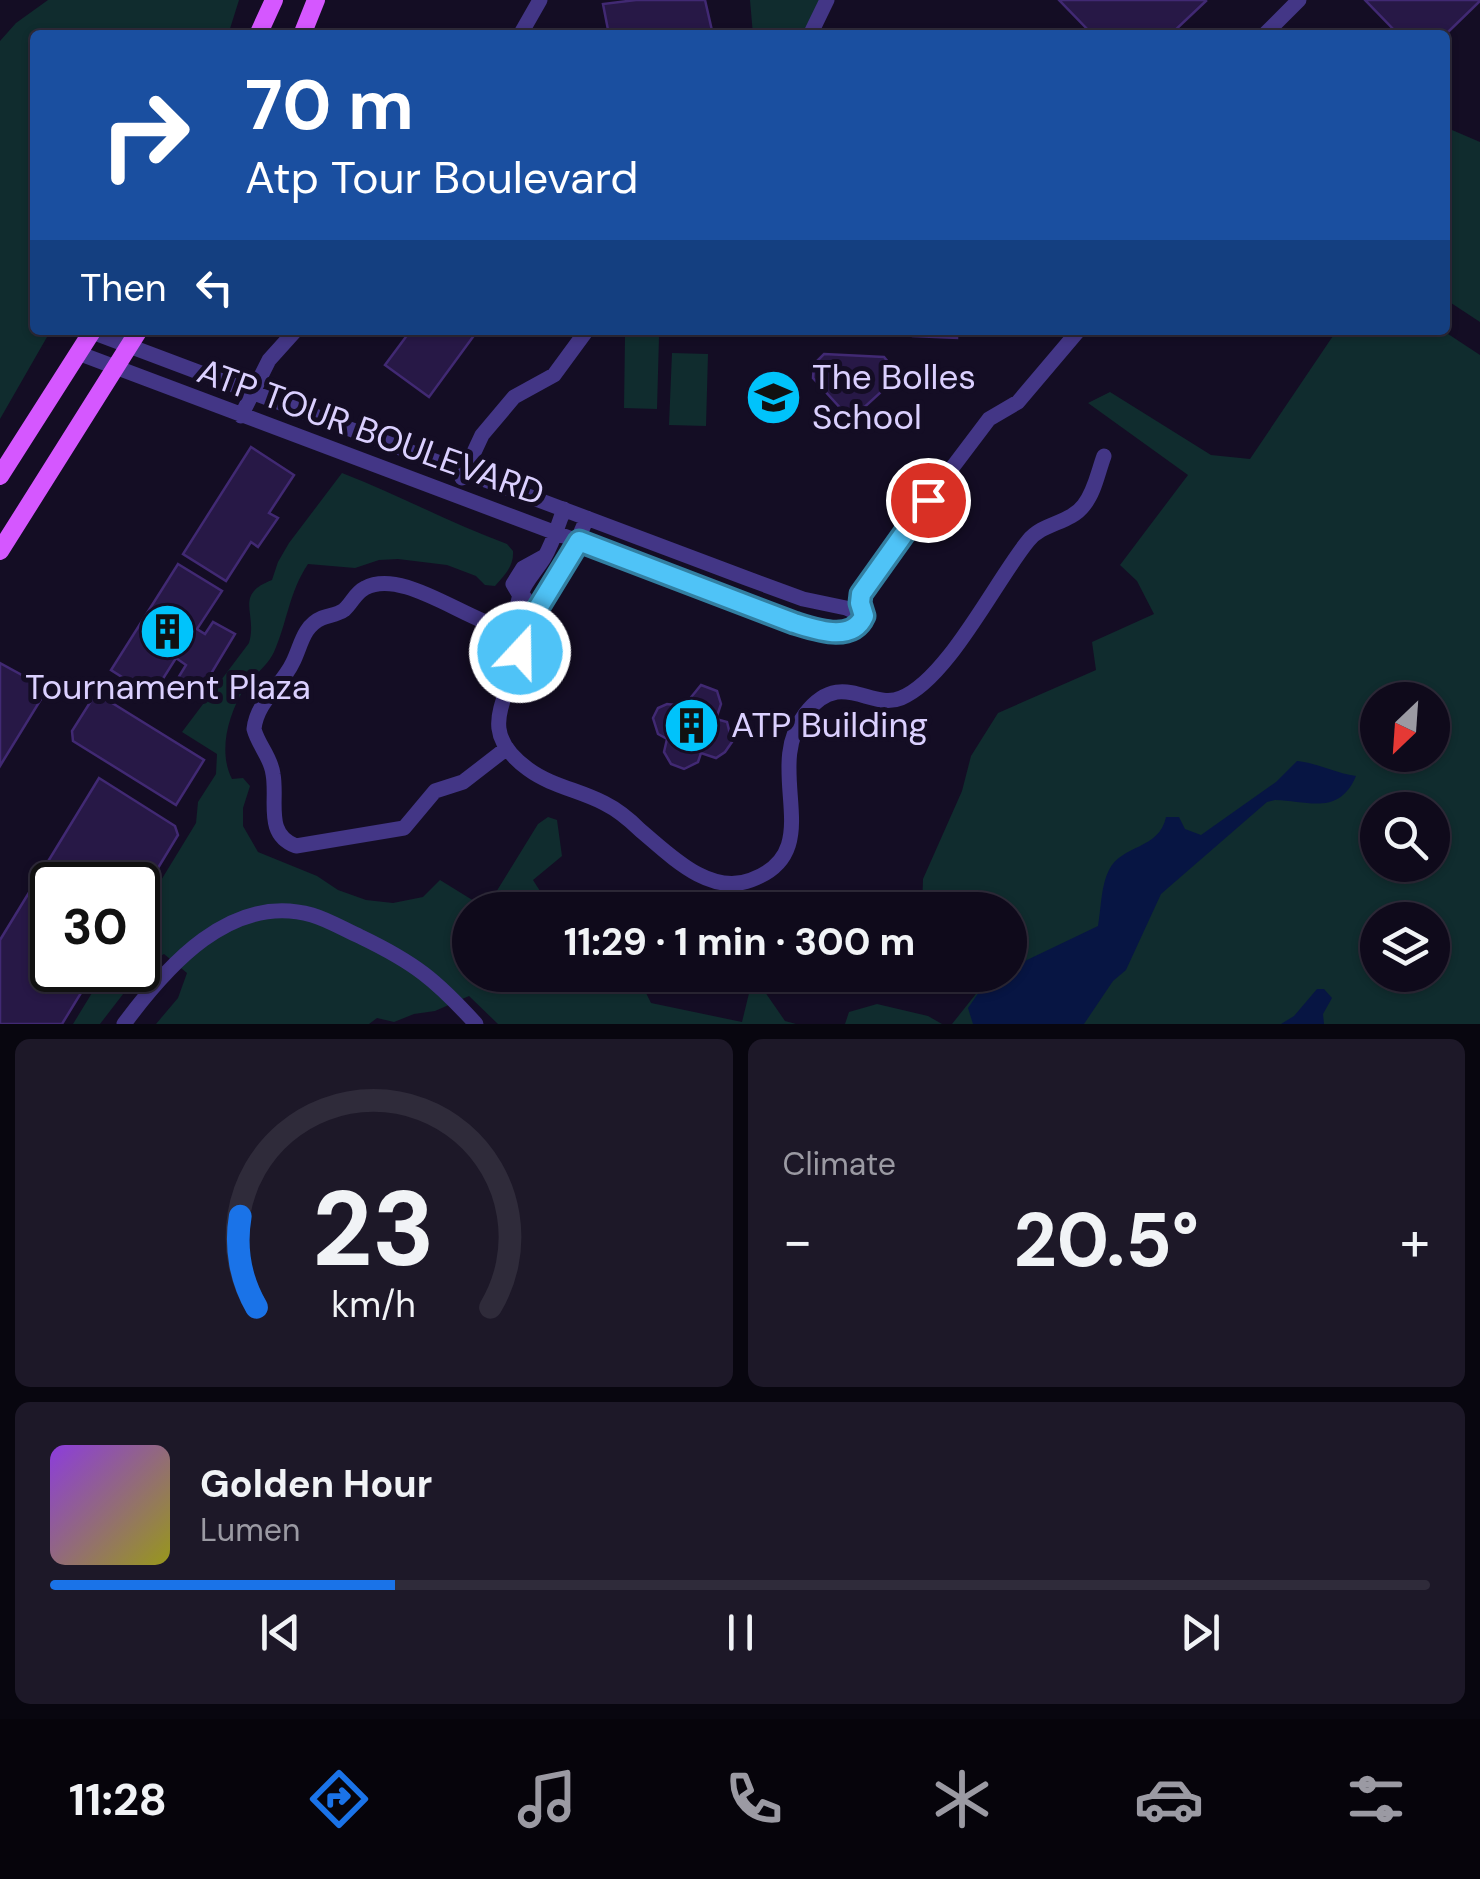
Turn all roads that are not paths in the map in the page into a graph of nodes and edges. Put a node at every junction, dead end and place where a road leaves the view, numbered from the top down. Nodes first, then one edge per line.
1 (274, 0) edge
2 (316, 0) edge
3 (540, 0) edge
4 (827, 0) edge
5 (1298, 0) edge
6 (260, 30) edge
7 (304, 30) edge
8 (523, 30) edge
9 (813, 30) edge
10 (1269, 30) edge
11 (90, 335) edge
12 (292, 335) edge
13 (583, 335) edge
14 (1075, 335) edge
15 (134, 338) edge
16 (78, 353) junction
17 (116, 368) junction
18 (252, 391) junction
19 (240, 416) junction
20 (1104, 456) dead end
21 (465, 472) junction
22 (0, 476) edge
23 (454, 495) junction
24 (564, 509) junction
25 (587, 518) junction
26 (556, 533) junction
27 (579, 541) junction
28 (0, 551) edge
29 (545, 556) junction
30 (536, 571) junction
31 (554, 583) junction
32 (520, 596) junction
33 (538, 604) junction
34 (864, 616) junction
35 (519, 631) junction
36 (507, 748) junction
37 (124, 1024) edge
38 (476, 1024) edge

1 - 6 main road
2 - 7 main road
3 - 8 street
4 - 9 street
5 - 10 street
11 - 16 main road
12 - 18 street
13 - 21 street
14 - 34 street
15 - 17 main road
15 - 18 street, ATP TOUR BOULEVARD
16 - 17 street, ATP TOUR BOULEVARD
16 - 22 main road
17 - 19 street, ATP TOUR BOULEVARD
17 - 28 main road
18 - 19 street
18 - 21 street, ATP TOUR BOULEVARD
19 - 23 street, ATP TOUR BOULEVARD
20 - 36 street
21 - 23 street
21 - 24 street, ATP TOUR BOULEVARD
23 - 26 street, ATP TOUR BOULEVARD
24 - 25 street, ATP TOUR BOULEVARD
24 - 26 street
25 - 27 street
25 - 34 street, ATP TOUR BOULEVARD
26 - 27 street, ATP TOUR BOULEVARD
26 - 29 street
27 - 31 street
27 - 34 street, ATP TOUR BOULEVARD
29 - 30 street
29 - 32 street
30 - 31 street
30 - 32 street
31 - 33 street
32 - 33 street
32 - 35 street
33 - 35 street
35 - 36 street
35 - 36 street
37 - 38 street

